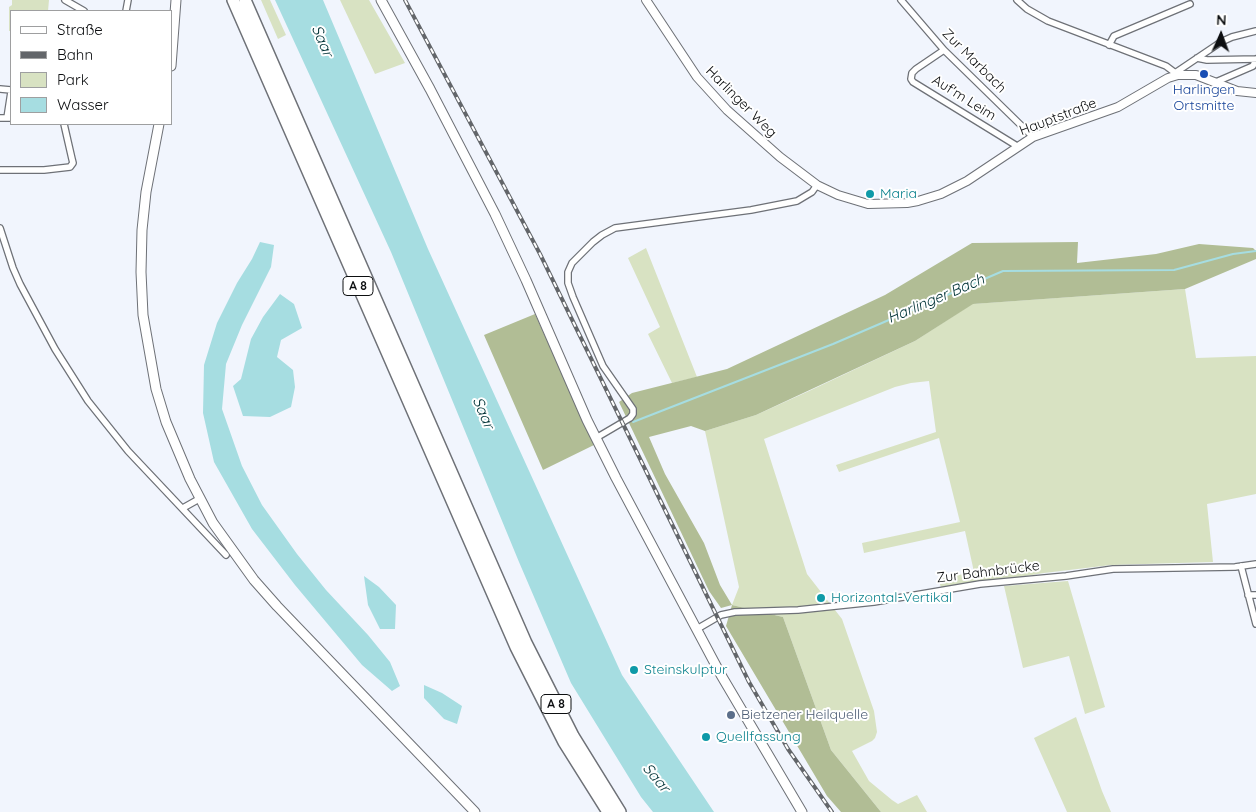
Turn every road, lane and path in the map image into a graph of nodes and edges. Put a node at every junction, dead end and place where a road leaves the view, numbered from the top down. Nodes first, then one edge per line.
1 (65, 0) edge
2 (176, 0) edge
3 (234, 0) edge
4 (245, 0) edge
5 (381, 0) edge
6 (646, 0) edge
7 (901, 0) edge
8 (1017, 0) edge
9 (1190, 4) dead end
10 (82, 10) edge
11 (1256, 30) edge
12 (1109, 45) junction
13 (944, 50) junction
14 (172, 56) edge
15 (1197, 58) junction
16 (1256, 59) edge
17 (1177, 74) junction
18 (1216, 82) junction
19 (1256, 93) edge
20 (10, 96) edge
21 (6, 118) edge
22 (64, 125) edge
23 (160, 125) edge
24 (1033, 137) junction
25 (1017, 146) junction
26 (0, 170) edge
27 (816, 185) junction
28 (0, 228) edge
29 (596, 438) junction
30 (199, 499) junction
31 (183, 508) junction
32 (226, 555) dead end
33 (1256, 564) edge
34 (1241, 566) junction
35 (488, 570) junction
36 (498, 592) junction
37 (1248, 595) junction
38 (1256, 595) edge
39 (1256, 624) edge
40 (697, 629) junction
41 (476, 812) edge
42 (608, 812) edge
43 (620, 812) edge
44 (802, 812) edge

1 - 10 street
2 - 14 main road
3 - 35 highway, A 8
4 - 35 highway, A 8
5 - 29 main road
6 - 27 street, Harlinger Weg
7 - 13 street, Zur Marbach
8 - 12 street
9 - 12 street
11 - 15 street
12 - 17 street
13 - 24 street, Zur Marbach
13 - 25 street, Auf'm Leim
15 - 16 street
15 - 17 street
16 - 18 street
17 - 18 street, Hauptstraße
17 - 24 street, Hauptstraße
18 - 19 street, Hauptstraße
20 - 21 street
22 - 26 street
23 - 30 main road
24 - 25 street, Hauptstraße
25 - 27 street, Hauptstraße
27 - 29 street
28 - 31 street
29 - 40 main road
30 - 31 street
30 - 41 main road
31 - 32 street
33 - 34 street, Zur Bahnbrücke
34 - 37 street
34 - 40 street, Zur Bahnbrücke
35 - 36 highway, A 8
36 - 42 highway, A 8
36 - 43 highway, A 8
37 - 38 street
37 - 39 street
40 - 44 main road

